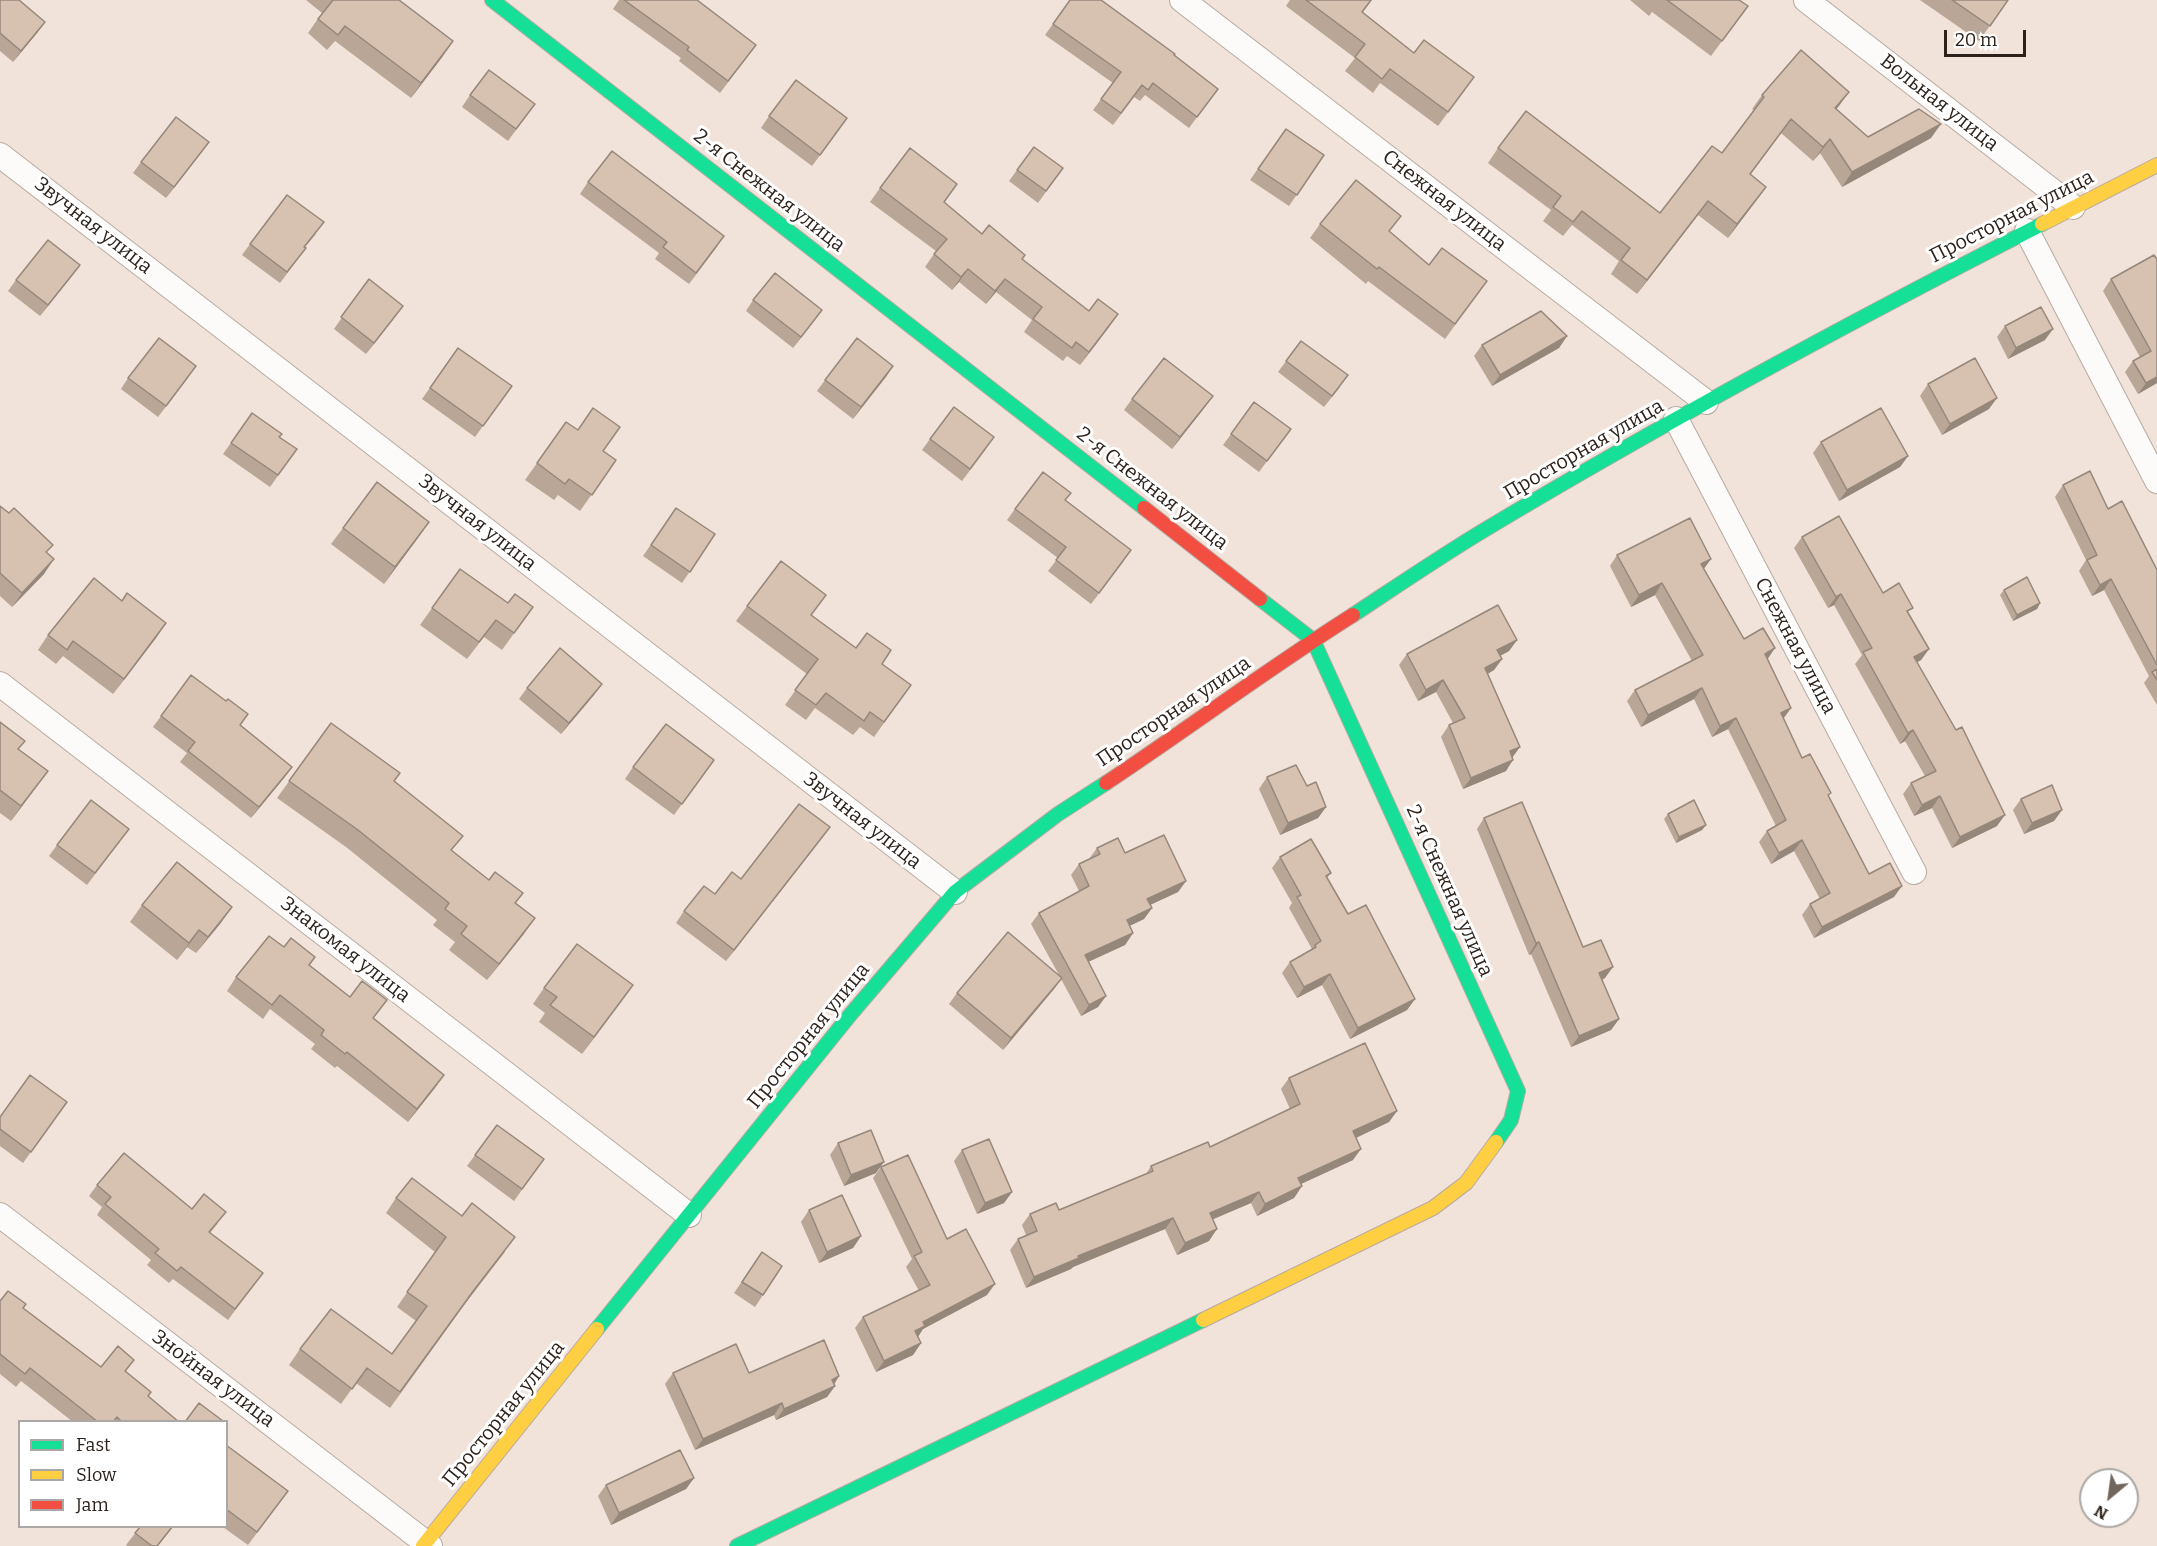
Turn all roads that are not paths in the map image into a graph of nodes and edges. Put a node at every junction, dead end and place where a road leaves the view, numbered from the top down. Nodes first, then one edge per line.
1 (492, 0) edge
2 (1182, 0) edge
3 (1806, 0) edge
4 (0, 155) edge
5 (2157, 165) edge
6 (2073, 207) junction
7 (2027, 231) junction
8 (1706, 402) junction
9 (1676, 419) junction
10 (2157, 481) edge
11 (1313, 640) junction
12 (0, 684) edge
13 (1914, 872) dead end
14 (955, 892) junction
15 (0, 1215) edge
16 (689, 1215) junction
17 (427, 1545) edge
18 (737, 1546) edge

1 - 11 street, 2-я Снежная улица
2 - 8 street, Снежная улица
3 - 6 street, Вольная улица
4 - 14 street, Звучная улица
5 - 6 street, Просторная улица
6 - 7 street, Просторная улица
7 - 8 street, Просторная улица
7 - 10 street
8 - 9 street, Просторная улица
9 - 11 street, Просторная улица
9 - 13 street, Снежная улица
11 - 14 street, Просторная улица
11 - 18 street, 2-я Снежная улица
12 - 16 street, Знакомая улица
14 - 16 street, Просторная улица
15 - 17 street, Знойная улица
16 - 17 street, Просторная улица

